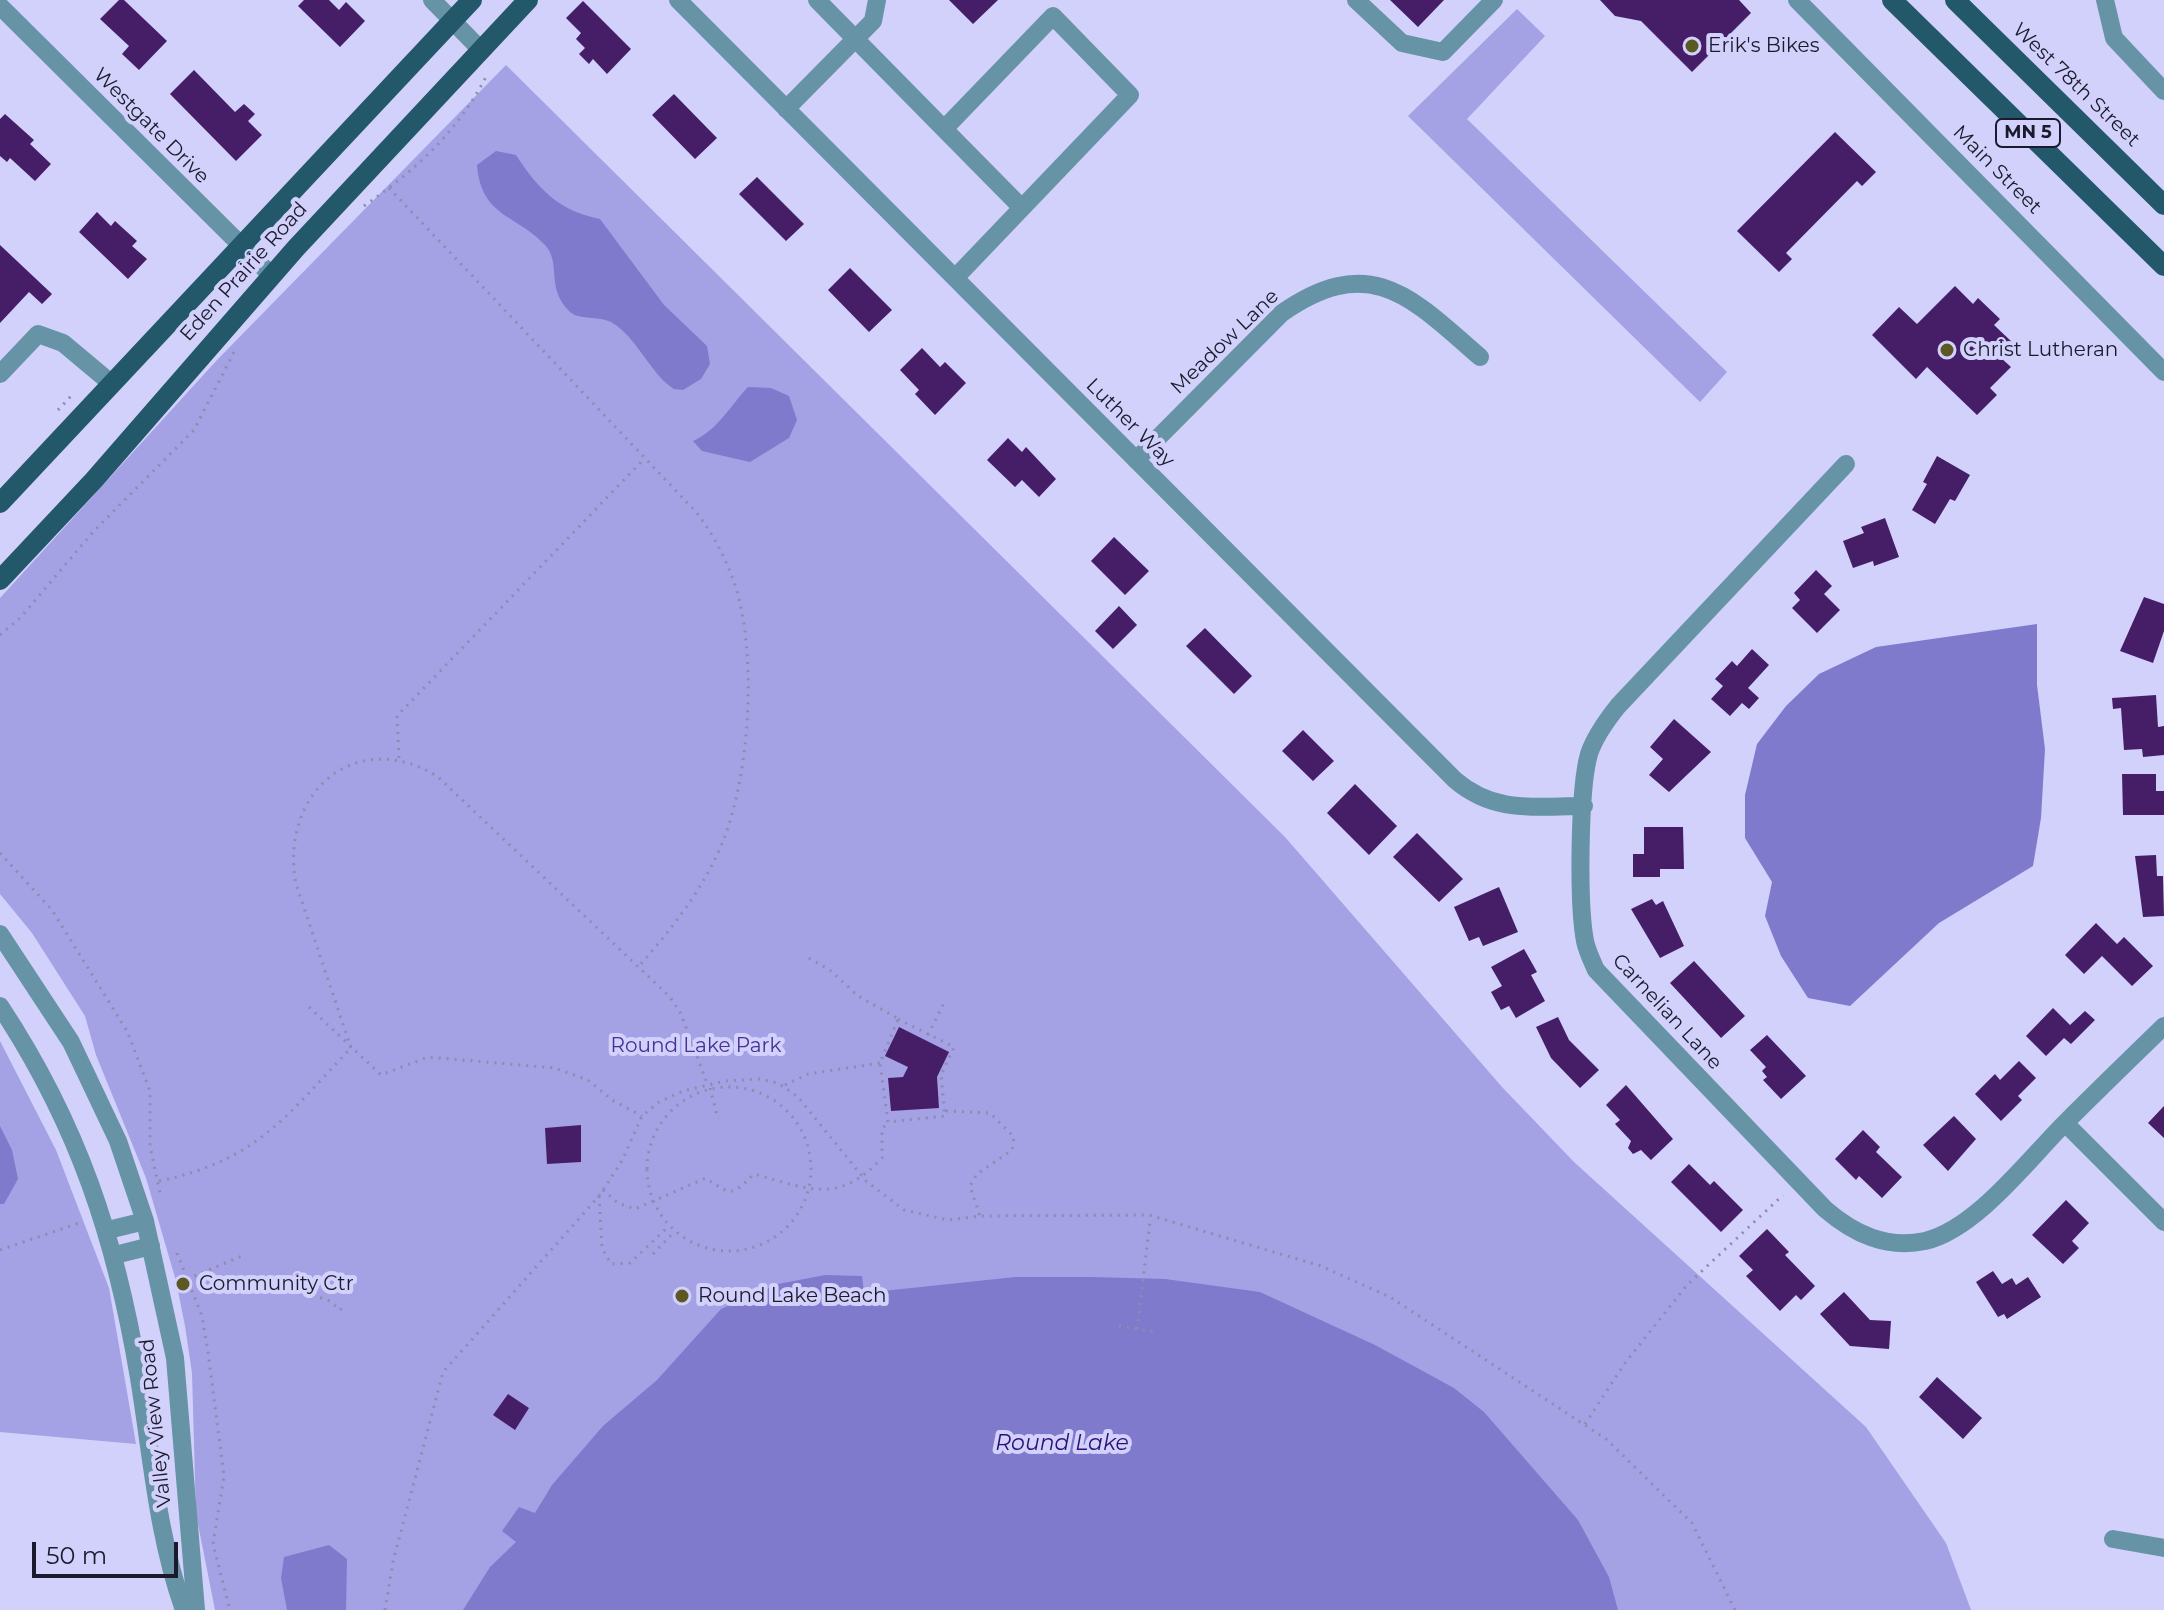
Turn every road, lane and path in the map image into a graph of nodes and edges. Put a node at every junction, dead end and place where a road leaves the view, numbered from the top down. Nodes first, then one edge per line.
1 (432, 0) edge
2 (472, 0) edge
3 (528, 0) edge
4 (678, 0) edge
5 (817, 0) edge
6 (877, 0) edge
7 (1356, 0) edge
8 (1494, 0) edge
9 (1797, 0) edge
10 (1892, 0) edge
11 (1955, 0) edge
12 (1966, 0) edge
13 (2105, 0) edge
14 (0, 6) edge
15 (452, 20) junction
16 (857, 40) junction
17 (1996, 41) junction
18 (481, 50) junction
19 (490, 69) dead end
20 (2164, 91) edge
21 (786, 109) junction
22 (944, 129) junction
23 (389, 188) junction
24 (2164, 205) edge
25 (1022, 208) junction
26 (358, 210) dead end
27 (240, 243) junction
28 (2164, 266) edge
29 (271, 275) junction
30 (955, 278) junction
31 (234, 351) dead end
32 (1480, 357) dead end
33 (2164, 372) edge
34 (0, 374) edge
35 (112, 384) junction
36 (645, 458) junction
37 (1136, 460) junction
38 (1846, 464) dead end
39 (0, 503) edge
40 (0, 580) edge
41 (0, 635) edge
42 (399, 759) junction
43 (1584, 806) junction
44 (0, 853) edge
45 (0, 934) edge
46 (809, 958) dead end
47 (639, 966) junction
48 (945, 1001) dead end
49 (0, 1006) edge
50 (309, 1007) dead end
51 (898, 1019) junction
52 (2164, 1026) edge
53 (928, 1035) junction
54 (351, 1048) junction
55 (880, 1063) junction
56 (707, 1083) junction
57 (785, 1085) junction
58 (710, 1088) junction
59 (944, 1111) junction
60 (642, 1116) junction
61 (718, 1119) dead end
62 (888, 1122) junction
63 (2065, 1123) junction
64 (863, 1177) junction
65 (1797, 1181) junction
66 (157, 1182) junction
67 (809, 1188) junction
68 (603, 1190) junction
69 (599, 1196) junction
70 (161, 1198) dead end
71 (653, 1203) junction
72 (980, 1216) junction
73 (145, 1221) junction
74 (82, 1222) dead end
75 (1150, 1222) dead end
76 (2164, 1222) edge
77 (669, 1226) junction
78 (108, 1230) junction
79 (675, 1231) junction
80 (151, 1246) junction
81 (0, 1250) edge
82 (177, 1253) dead end
83 (653, 1254) dead end
84 (115, 1255) junction
85 (242, 1256) dead end
86 (187, 1279) junction
87 (290, 1287) dead end
88 (343, 1307) dead end
89 (1119, 1326) dead end
90 (1137, 1329) junction
91 (1155, 1332) dead end
92 (1585, 1424) junction
93 (2113, 1539) dead end
94 (2164, 1548) edge
95 (184, 1610) edge
96 (196, 1610) edge
97 (230, 1610) edge
98 (385, 1610) edge
99 (1735, 1610) edge

1 - 15 street
2 - 15 main road, Eden Prairie Road
3 - 18 main road, Eden Prairie Road
4 - 21 street, Luther Way
5 - 16 street
6 - 16 street
7 - 8 street
9 - 33 street, Main Street
10 - 28 main road, MN 5
11 - 17 main road, West 78th Street / MN 5
12 - 17 main road
13 - 20 street
14 - 27 street, Westgate Drive
15 - 18 street
15 - 27 main road, Eden Prairie Road
16 - 21 street
16 - 22 street
17 - 24 main road, West 78th Street / MN 5
18 - 29 main road, Eden Prairie Road
19 - 23 path
21 - 30 street, Luther Way
22 - 25 street
22 - 25 street
23 - 26 path
23 - 36 path
25 - 30 street
27 - 29 street, Westgate Drive
27 - 35 main road, Eden Prairie Road
29 - 40 main road, Eden Prairie Road
30 - 37 street, Luther Way
31 - 41 path
32 - 37 street, Meadow Lane
34 - 35 street
35 - 39 main road, Eden Prairie Road
36 - 42 path
36 - 47 path
37 - 43 street, Luther Way
38 - 43 street, Carnelian Lane
42 - 47 path
42 - 54 path
43 - 65 street, Carnelian Lane
44 - 66 path
45 - 73 street, Valley View Road
46 - 51 path
47 - 56 path
48 - 53 path
49 - 78 street, Valley View Road
50 - 54 path
51 - 53 path
51 - 55 path
52 - 63 street, Carnelian Lane
53 - 59 path
54 - 60 path
54 - 66 path
55 - 57 path
55 - 62 path
56 - 57 path
56 - 60 path
57 - 64 path
58 - 61 path
58 - 67 path
58 - 71 path
59 - 62 path
59 - 72 path
60 - 68 path
62 - 64 path
63 - 65 street, Carnelian Lane
63 - 76 street
64 - 67 path
64 - 72 path
65 - 92 path
66 - 70 path
67 - 71 path
67 - 79 path
68 - 69 path
68 - 71 path
69 - 77 path
69 - 98 path
71 - 77 path
72 - 92 path
73 - 78 street
73 - 80 street, Valley View Road
74 - 81 path
75 - 90 path
77 - 79 path
78 - 84 street, Valley View Road
79 - 83 path
80 - 84 street
80 - 96 street, Valley View Road
82 - 86 path
84 - 95 street, Valley View Road
85 - 86 path
86 - 97 path
87 - 88 path
89 - 90 path
90 - 91 path
92 - 99 path
93 - 94 street

